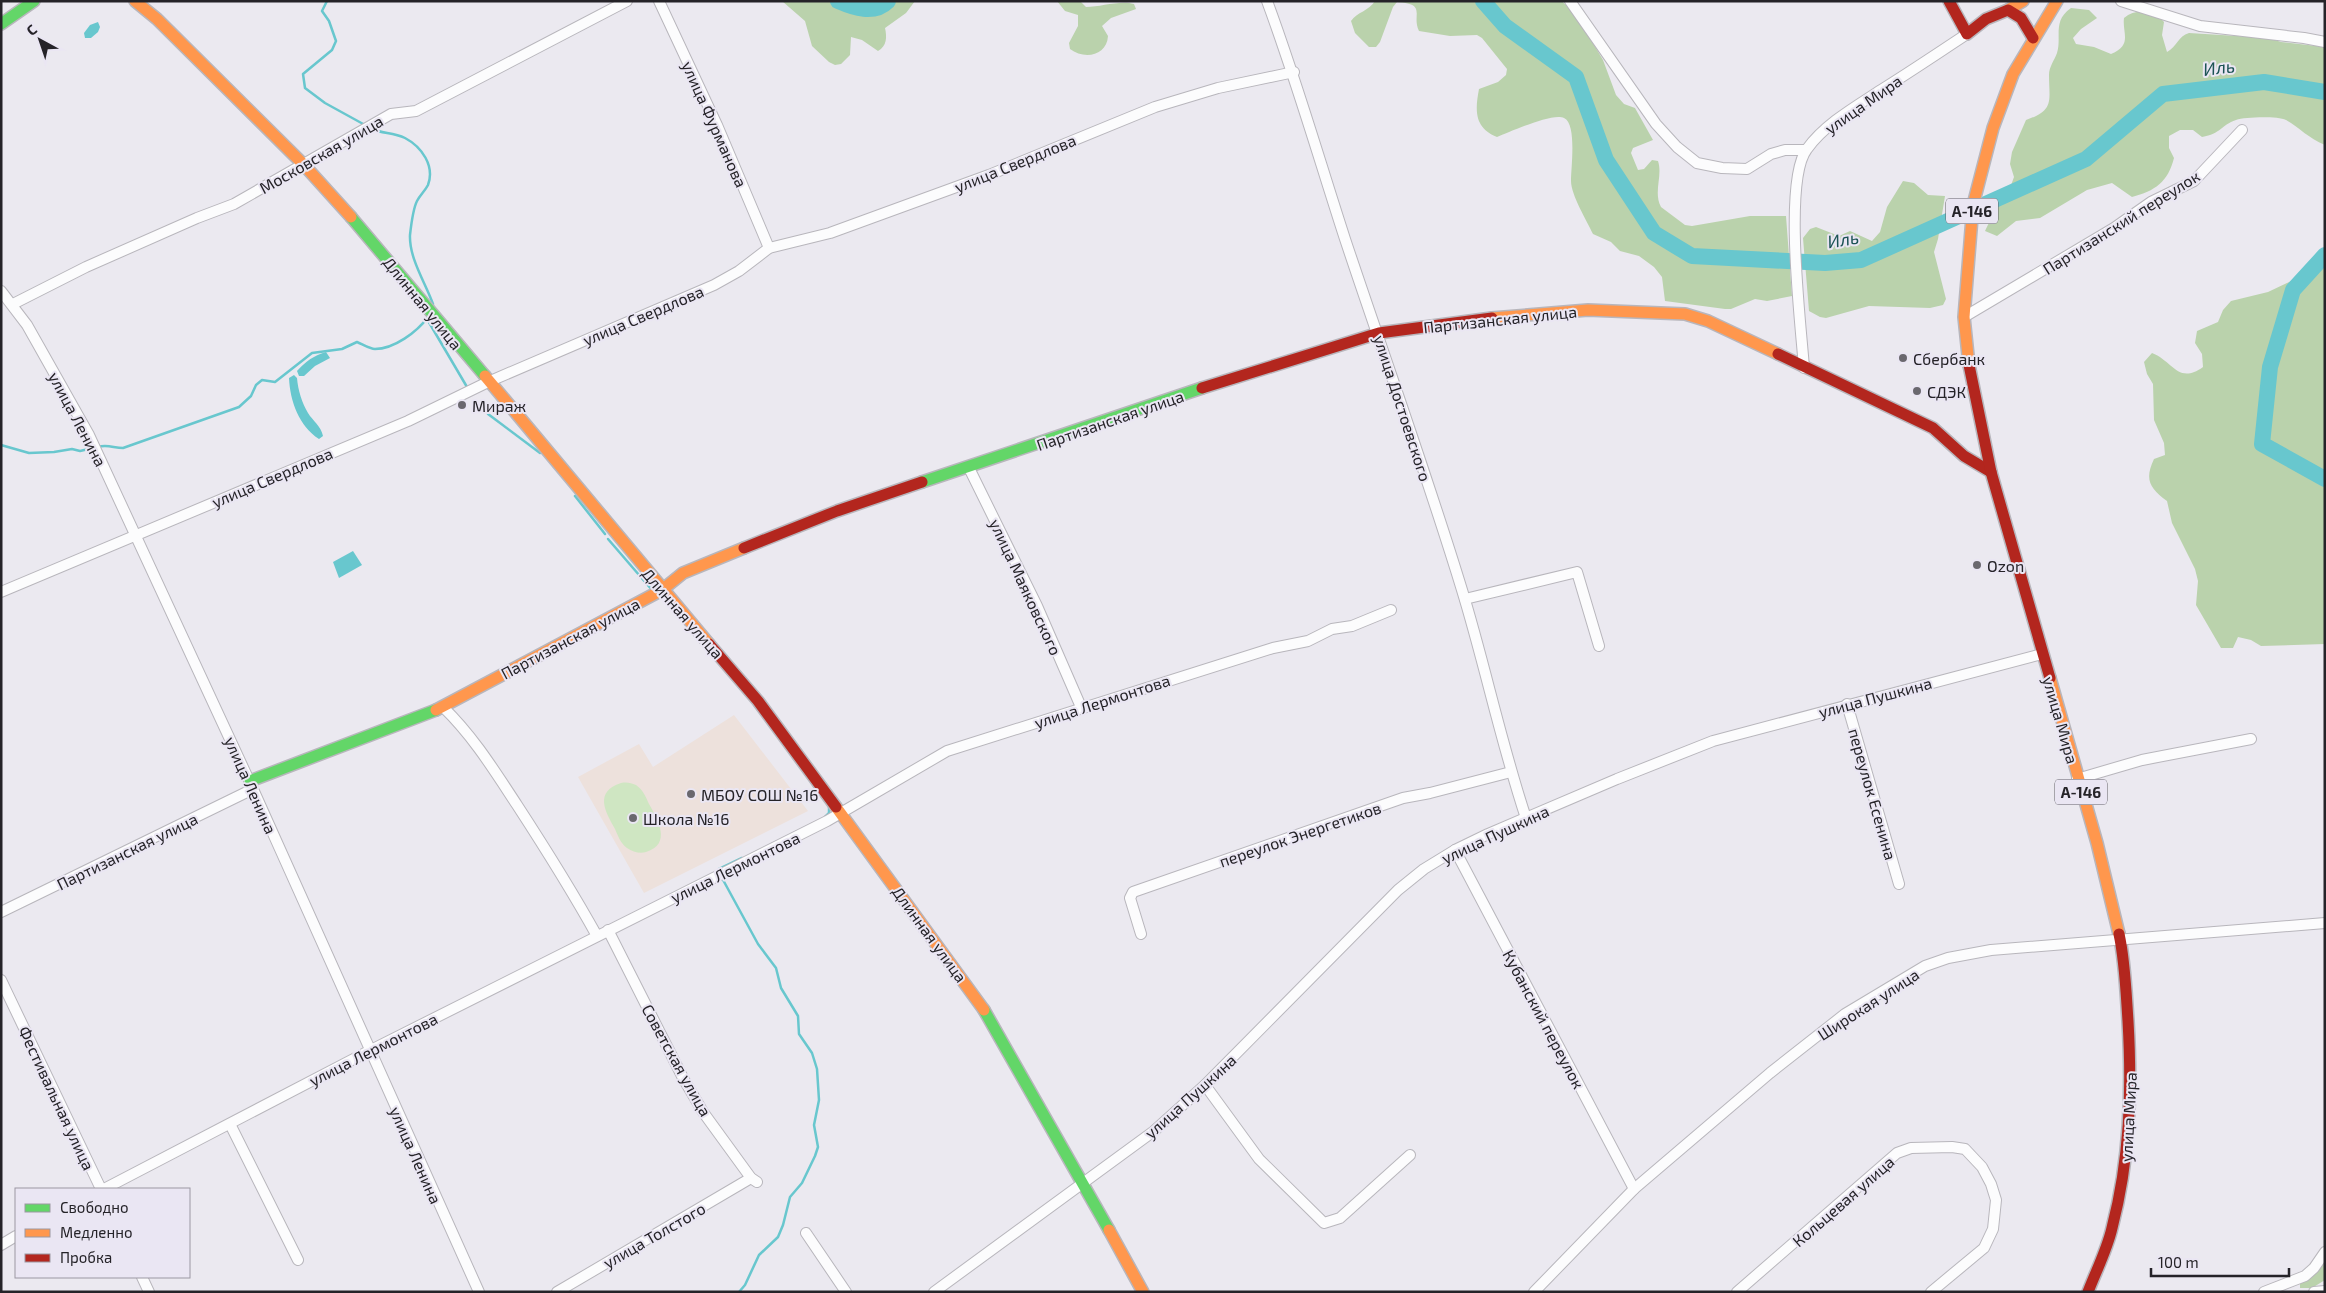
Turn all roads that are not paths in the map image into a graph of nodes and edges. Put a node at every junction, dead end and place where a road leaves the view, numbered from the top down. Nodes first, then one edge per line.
1 (34, 1) edge
2 (135, 1) edge
3 (627, 1) edge
4 (658, 1) edge
5 (1267, 1) edge
6 (1948, 1) edge
7 (2023, 1) edge
8 (2057, 1) edge
9 (2121, 1) edge
10 (1576, 3) edge
11 (2008, 10) junction
12 (1, 24) edge
13 (1967, 34) junction
14 (2033, 38) junction
15 (2325, 42) edge
16 (1294, 72) junction
17 (2242, 130) dead end
18 (1805, 150) junction
19 (304, 165) junction
20 (769, 248) junction
21 (1, 291) edge
22 (13, 304) junction
23 (1964, 317) junction
24 (1378, 333) junction
25 (1804, 368) junction
26 (488, 382) junction
27 (969, 468) junction
28 (1991, 472) junction
29 (136, 534) junction
30 (662, 590) junction
31 (1, 592) edge
32 (1465, 600) junction
33 (1391, 610) dead end
34 (1598, 646) dead end
35 (2042, 654) junction
36 (1847, 704) junction
37 (443, 707) junction
38 (1081, 707) junction
39 (2251, 739) dead end
40 (1511, 772) junction
41 (2077, 779) junction
42 (251, 785) junction
43 (841, 813) junction
44 (1526, 818) junction
45 (1455, 850) junction
46 (1899, 884) dead end
47 (1, 912) edge
48 (2325, 923) edge
49 (608, 930) junction
50 (1141, 934) dead end
51 (597, 936) junction
52 (2120, 939) junction
53 (1, 980) edge
54 (369, 1051) junction
55 (1205, 1086) junction
56 (230, 1124) junction
57 (1410, 1155) dead end
58 (754, 1180) joint
59 (1083, 1182) junction
60 (102, 1188) edge
61 (104, 1188) edge
62 (1634, 1189) junction
63 (806, 1233) dead end
64 (15, 1237) edge
65 (1, 1245) edge
66 (2325, 1252) edge
67 (298, 1260) dead end
68 (142, 1278) edge
69 (2090, 1291) edge
70 (2325, 1291) edge
71 (149, 1292) edge
72 (479, 1292) edge
73 (557, 1292) edge
74 (846, 1292) edge
75 (934, 1292) edge
76 (1143, 1292) edge
77 (1534, 1292) edge
78 (1737, 1292) edge
79 (1931, 1292) edge
80 (2264, 1292) edge
81 (2314, 1292) edge

1 - 12 main road
2 - 19 main road, Длинная улица
3 - 19 street, Московская улица
4 - 20 street, улица Фурманова
5 - 16 street, улица Достоевского
6 - 13 main road
7 - 11 main road, улица Мира
8 - 14 main road, А-146
9 - 15 street
10 - 18 street
11 - 13 main road, улица Мира
11 - 14 main road
13 - 18 street, улица Мира
14 - 23 main road, улица Мира / А-146
16 - 20 street, улица Свердлова
16 - 24 street, улица Достоевского
17 - 23 street, Партизанский переулок
18 - 25 street, улица Мира
19 - 22 street, Московская улица
19 - 26 main road, Длинная улица
20 - 26 street, улица Свердлова
21 - 22 street, улица Ленина
22 - 29 street, улица Ленина
23 - 28 main road, улица Мира / А-146
24 - 25 main road, Партизанская улица
24 - 27 main road, Партизанская улица
24 - 32 street, улица Достоевского
25 - 28 main road, Партизанская улица
26 - 29 street, улица Свердлова
26 - 30 main road, Длинная улица
27 - 30 main road, Партизанская улица
27 - 38 street, улица Маяковского
28 - 35 main road, улица Мира / А-146
29 - 31 street, улица Свердлова
29 - 42 street, улица Ленина
30 - 37 main road, Партизанская улица
30 - 43 main road, Длинная улица
32 - 34 street
32 - 40 street, улица Достоевского
33 - 38 street, улица Лермонтова
35 - 36 street, улица Пушкина
35 - 41 main road, улица Мира / А-146
36 - 44 street, улица Пушкина
36 - 46 street, переулок Есенина
37 - 42 main road, Партизанская улица
37 - 51 street
38 - 43 street, улица Лермонтова
39 - 41 street
40 - 44 street, улица Достоевского
40 - 50 street, переулок Энергетиков
41 - 52 main road, улица Мира / А-146
42 - 47 street, Партизанская улица
42 - 54 street, улица Ленина
43 - 49 street, улица Лермонтова
43 - 59 main road, Длинная улица
44 - 45 street, улица Пушкина
45 - 55 street, улица Пушкина
45 - 62 street, Кубанский переулок
48 - 52 street, Широкая улица
49 - 51 street, улица Лермонтова
49 - 58 street, Советская улица
51 - 54 street, улица Лермонтова
52 - 62 street, Широкая улица
52 - 69 main road, улица Мира / А-146
53 - 60 street, Фестивальная улица
54 - 56 street, улица Лермонтова
54 - 72 street, улица Ленина
55 - 57 street
55 - 59 street, улица Пушкина
56 - 61 street, улица Лермонтова
56 - 67 street
58 - 73 street, улица Толстого
59 - 75 street, улица Пушкина
59 - 76 main road, Длинная улица
62 - 77 street, Широкая улица
63 - 74 street
64 - 65 street
66 - 80 street
68 - 71 street
70 - 81 street
78 - 79 street, Кольцевая улица

